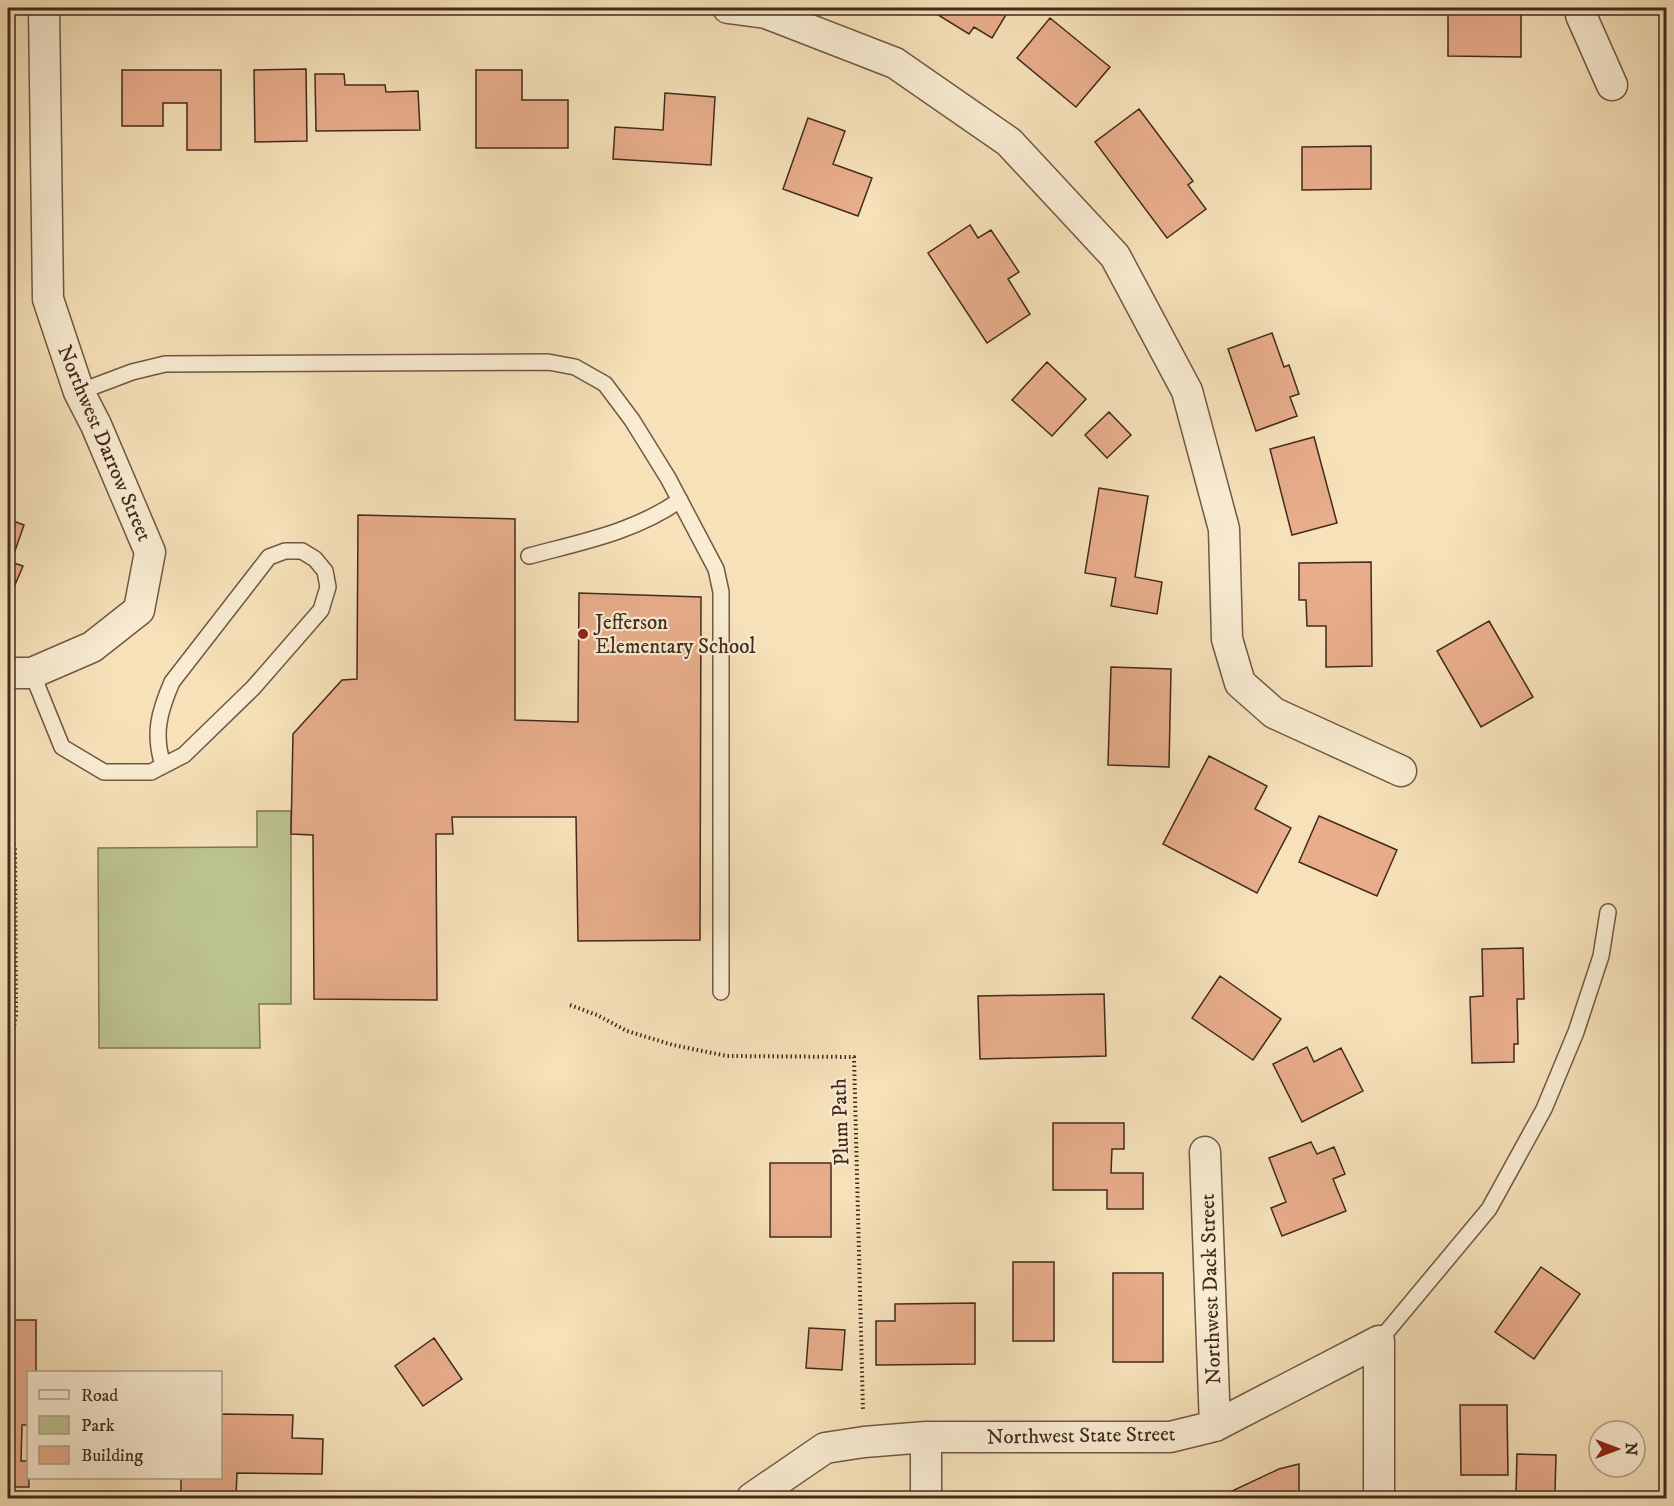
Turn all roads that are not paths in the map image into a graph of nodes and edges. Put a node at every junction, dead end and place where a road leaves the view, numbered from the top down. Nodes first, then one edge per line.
1 (44, 8) edge
2 (728, 8) edge
3 (1581, 8) edge
4 (1612, 85) dead end
5 (79, 392) junction
6 (680, 500) junction
7 (529, 556) dead end
8 (20, 673) edge
9 (163, 765) junction
10 (1401, 771) dead end
11 (1608, 912) dead end
12 (721, 992) dead end
13 (1205, 1152) dead end
14 (1379, 1341) junction
15 (1215, 1426) junction
16 (926, 1437) junction
17 (752, 1498) edge
18 (926, 1498) edge
19 (1379, 1498) edge

1 - 5 street, Northwest Darrow Street
2 - 10 street
3 - 4 street
5 - 6 lane
5 - 8 street, Northwest Darrow Street
6 - 7 lane
6 - 12 lane
8 - 9 lane
9 - 9 lane
11 - 14 lane, Northwest State Street
13 - 15 street, Northwest Dack Street
14 - 15 street, Northwest State Street
14 - 19 street
15 - 16 street, Northwest State Street
16 - 17 street, Northwest State Street
16 - 18 street

